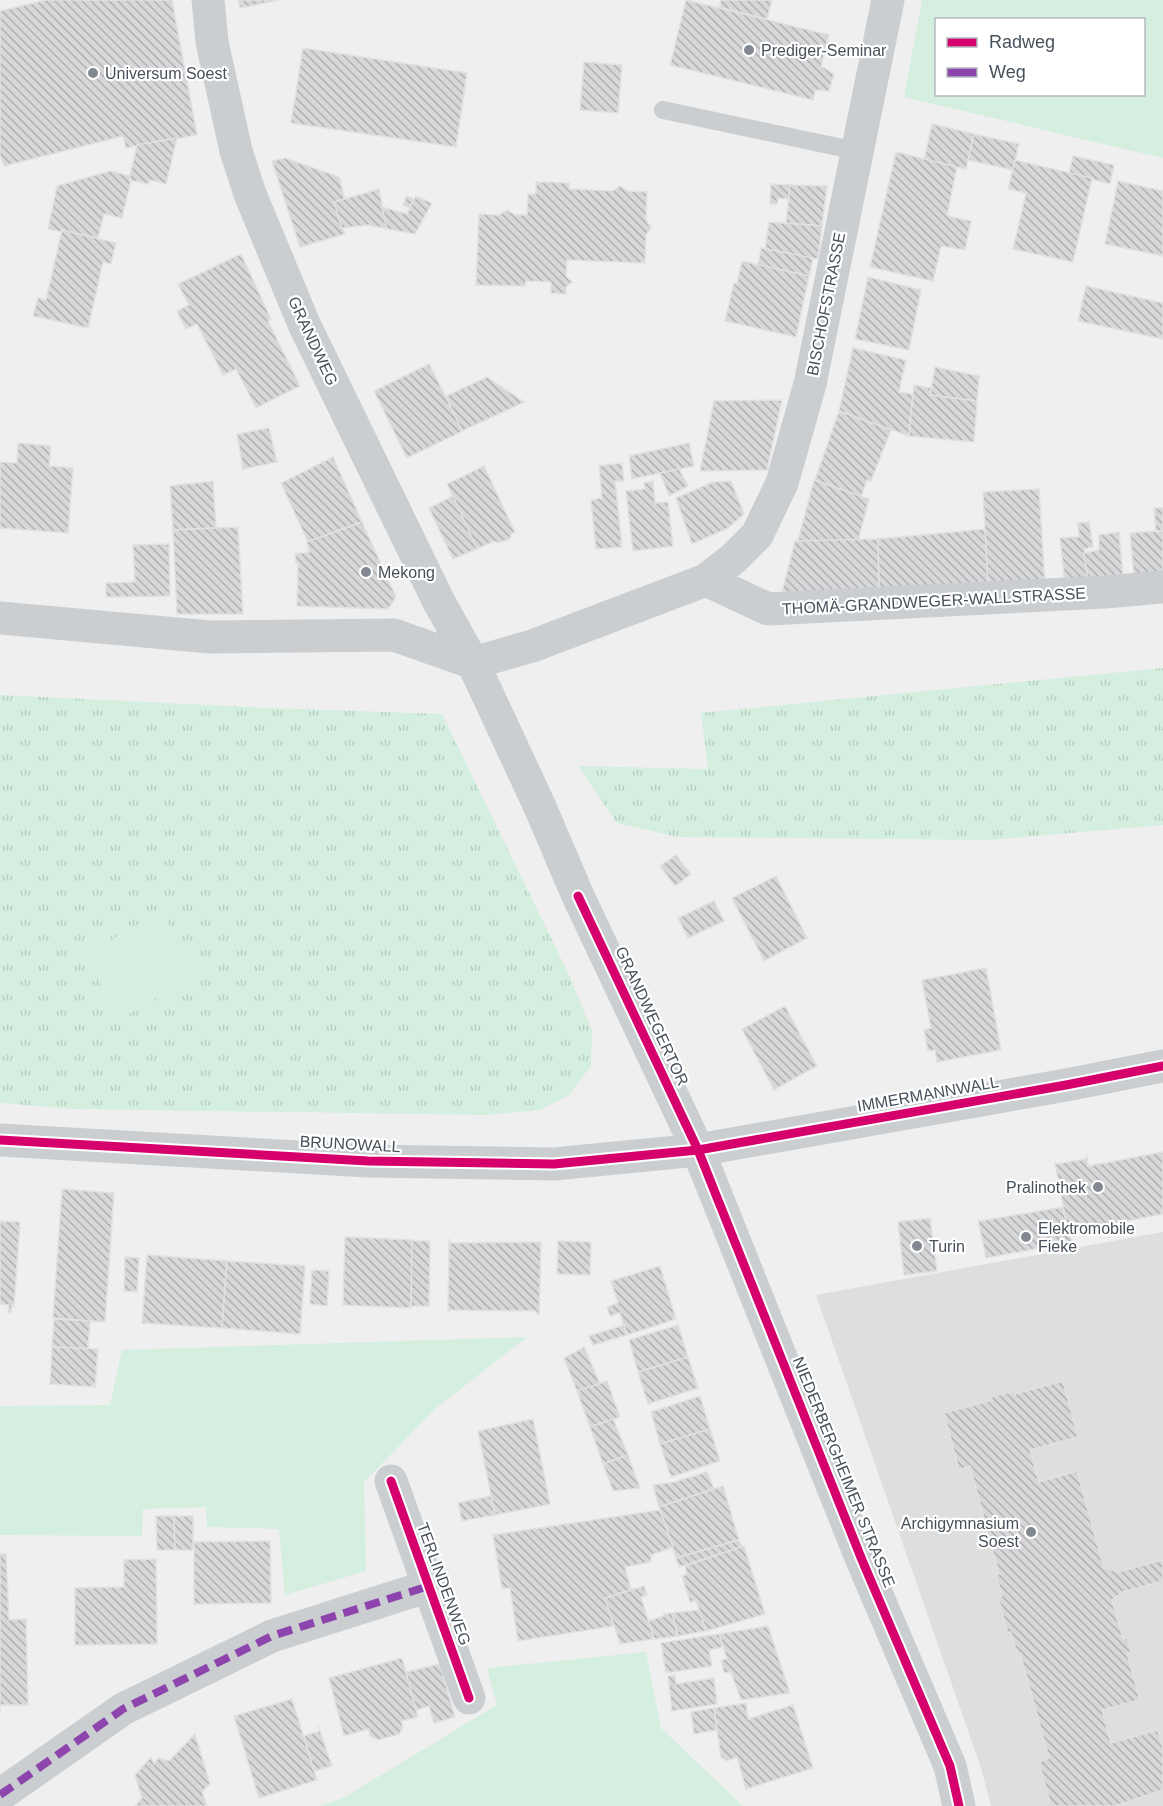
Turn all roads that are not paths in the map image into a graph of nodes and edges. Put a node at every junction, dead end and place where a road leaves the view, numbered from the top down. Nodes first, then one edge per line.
1 (208, 0) edge
2 (888, 0) edge
3 (663, 110) dead end
4 (857, 151) junction
5 (706, 580) junction
6 (1163, 587) edge
7 (0, 618) edge
8 (473, 663) junction
9 (1163, 1066) edge
10 (0, 1140) edge
11 (698, 1150) junction
12 (391, 1481) dead end
13 (429, 1586) junction
14 (469, 1698) dead end
15 (0, 1795) edge
16 (953, 1801) edge

1 - 8 street, GRANDWEG
2 - 4 street, BISCHOFSTRASSE
3 - 4 lane
4 - 5 street, BISCHOFSTRASSE
5 - 6 street, THOMÄ-GRANDWEGER-WALLSTRASSE
5 - 8 street
7 - 8 street
8 - 11 street, GRANDWEGERTOR
9 - 11 street, IMMERMANNWALL
10 - 11 street, BRUNOWALL
11 - 16 street, NIEDERBERGHEIMER STRASSE
12 - 13 street, TERLINDENWEG
13 - 14 street, TERLINDENWEG
13 - 15 street, TERLINDENWEG

